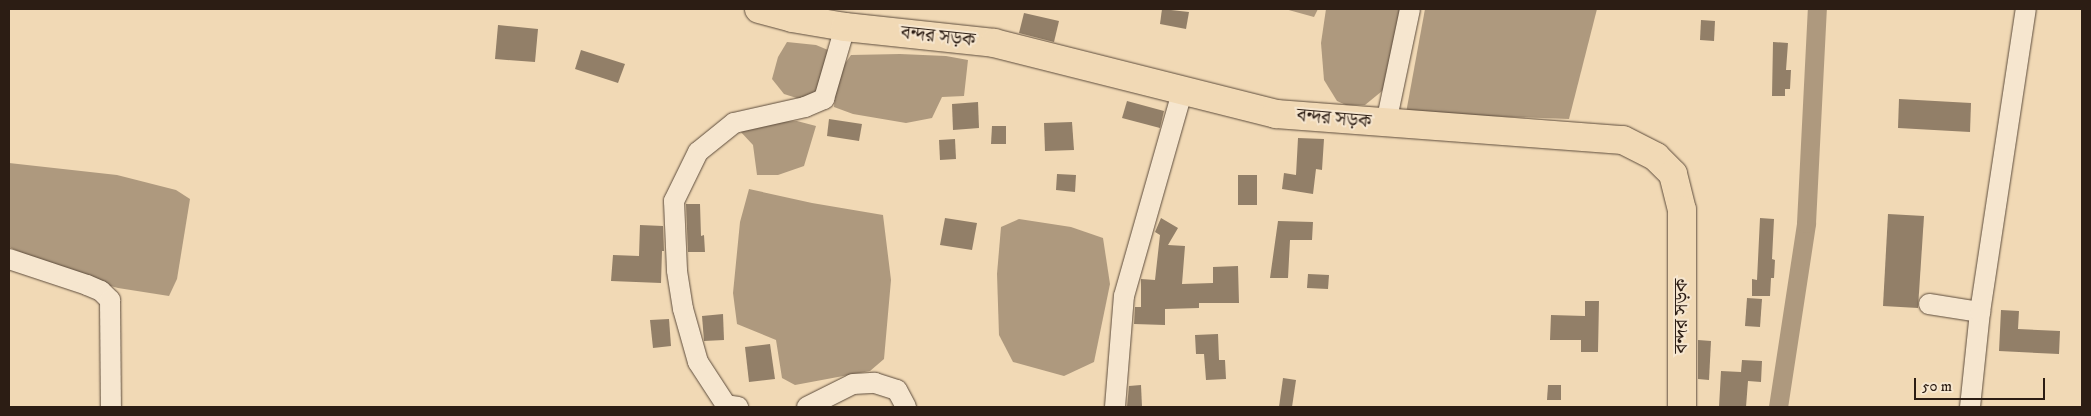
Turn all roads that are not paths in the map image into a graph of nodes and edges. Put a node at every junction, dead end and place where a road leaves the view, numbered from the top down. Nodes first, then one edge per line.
1 (759, 9) edge
2 (1410, 9) edge
3 (2026, 9) edge
4 (796, 14) edge
5 (845, 27) junction
6 (1182, 89) junction
7 (1386, 123) junction
8 (9, 259) edge
9 (1929, 304) dead end
10 (1980, 312) junction
11 (111, 407) edge
12 (738, 407) edge
13 (807, 407) edge
14 (906, 407) edge
15 (1115, 407) edge
16 (1682, 407) edge
17 (1970, 407) edge

1 - 4 highway, বন্দর সড়ক
2 - 7 street
3 - 10 street
4 - 5 highway, বন্দর সড়ক
5 - 6 highway, বন্দর সড়ক
5 - 12 street
6 - 7 highway, বন্দর সড়ক
6 - 15 street
7 - 16 highway, বন্দর সড়ক
8 - 11 street
9 - 10 street
10 - 17 street
13 - 14 street

